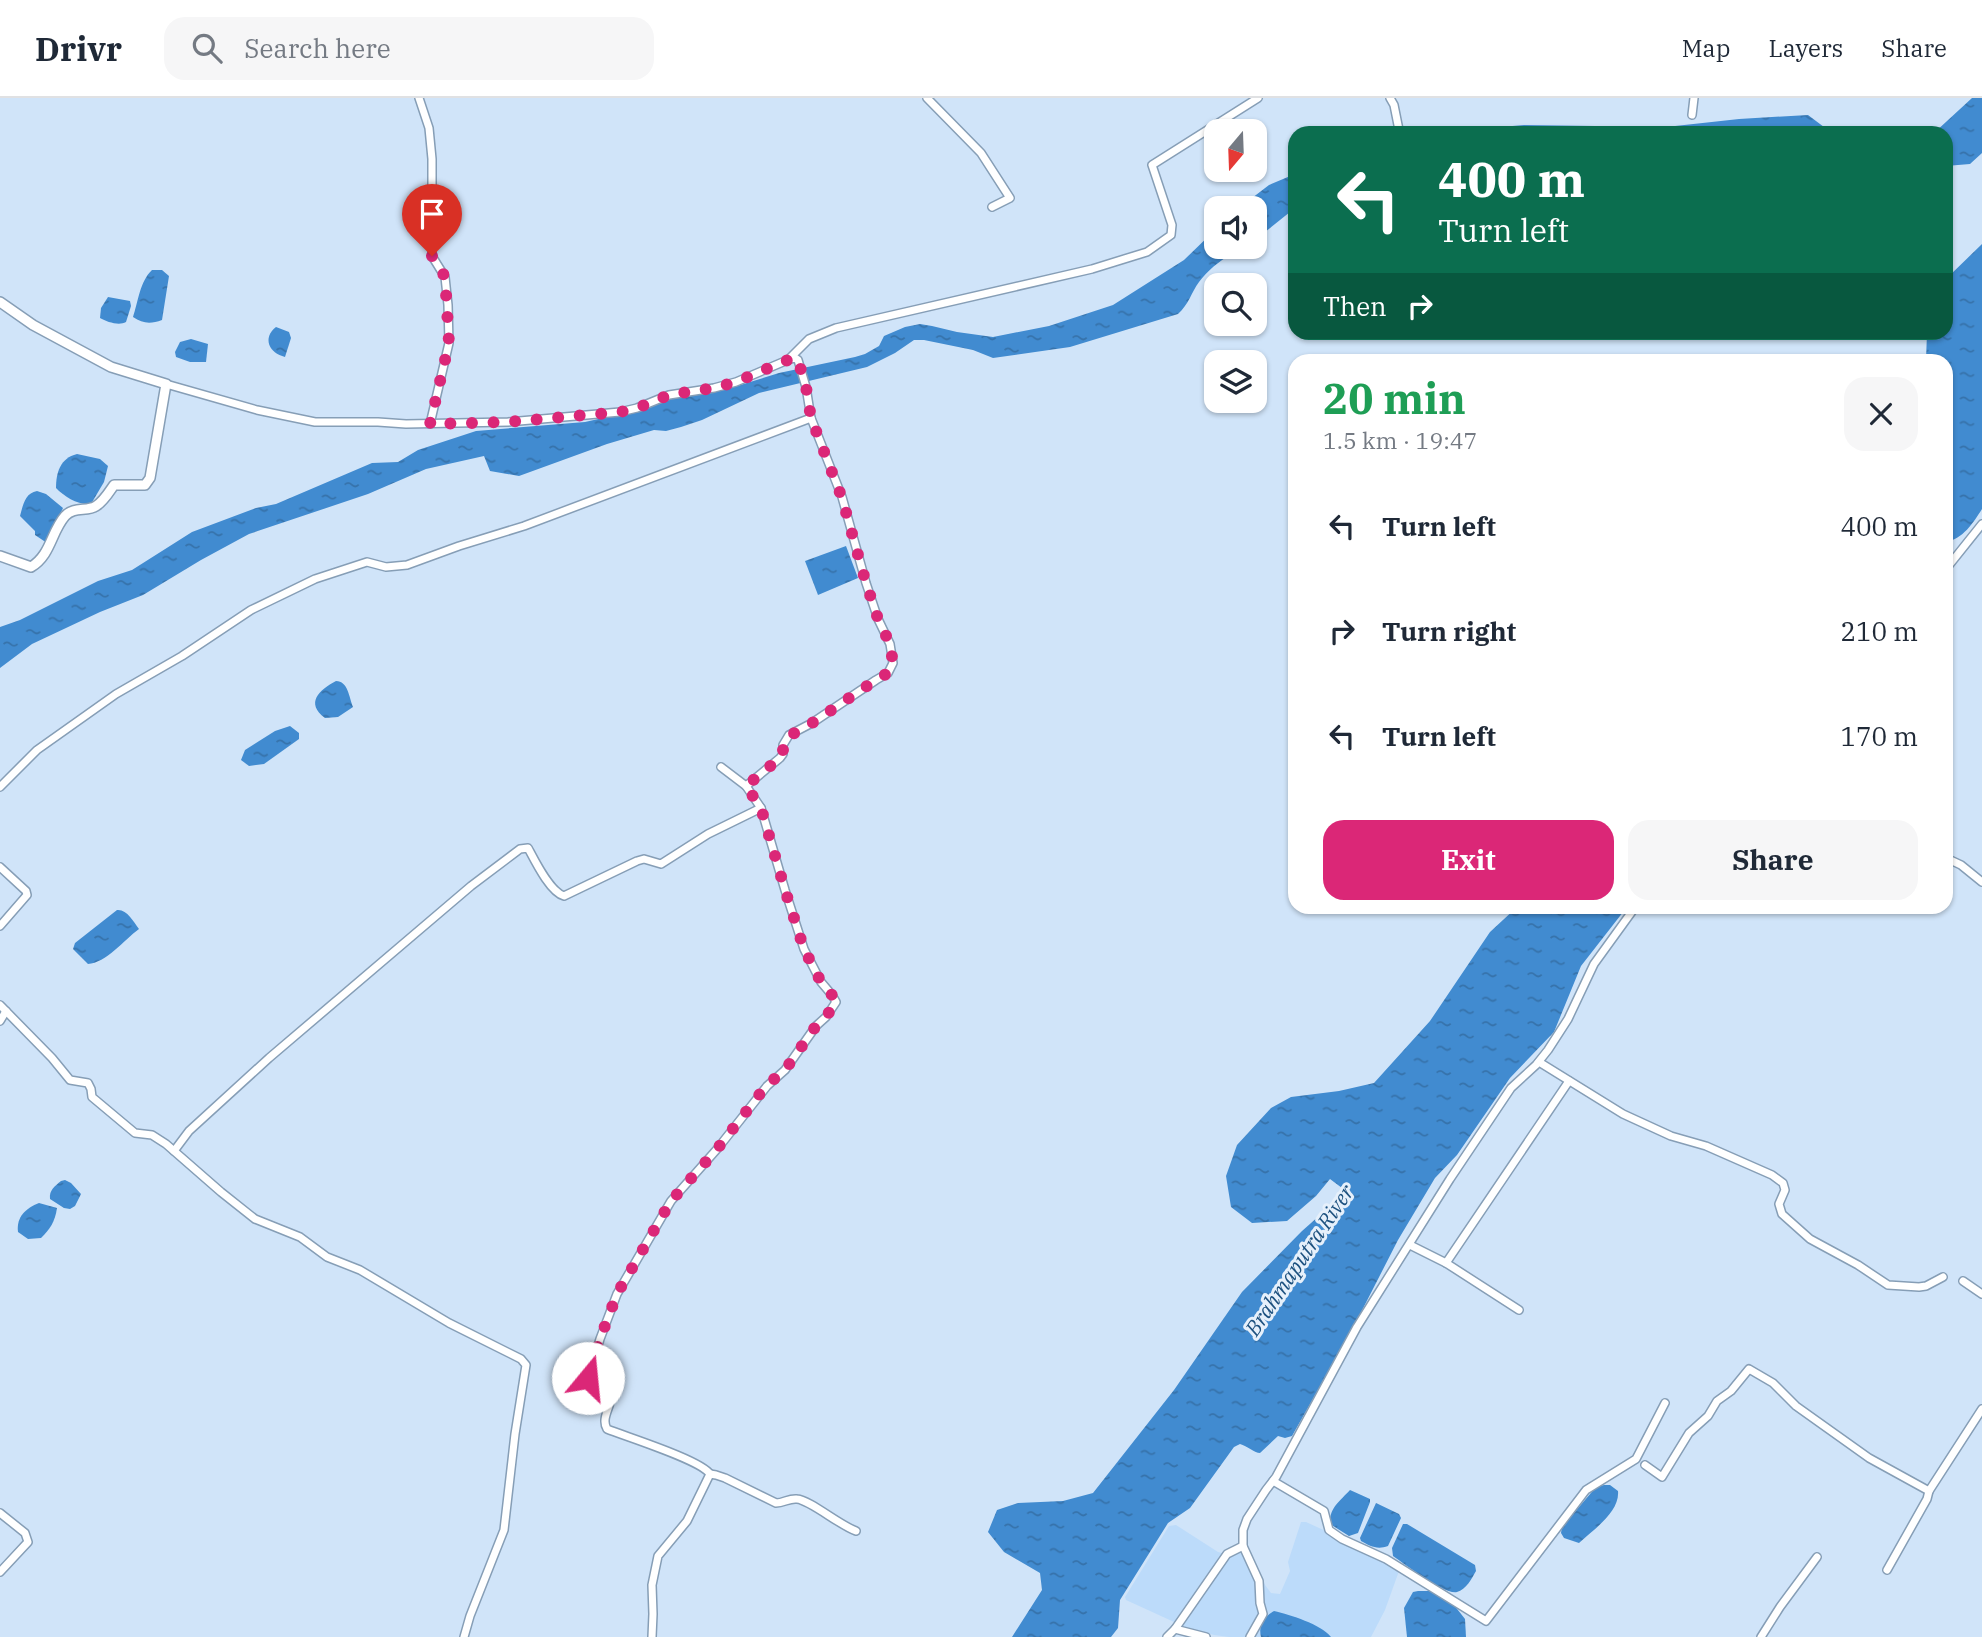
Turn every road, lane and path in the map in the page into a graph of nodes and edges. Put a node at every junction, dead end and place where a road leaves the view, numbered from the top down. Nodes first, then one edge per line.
1 (419, 98) edge
2 (927, 98) edge
3 (1258, 98) edge
4 (1390, 98) edge
5 (1694, 98) edge
6 (1692, 115) dead end
7 (1398, 126) edge
8 (992, 208) dead end
9 (0, 302) edge
10 (794, 359) junction
11 (166, 384) junction
12 (811, 418) junction
13 (430, 424) junction
14 (1982, 524) edge
15 (0, 556) edge
16 (1953, 560) edge
17 (721, 767) dead end
18 (746, 786) junction
19 (0, 787) edge
20 (761, 808) junction
21 (1953, 861) edge
22 (0, 867) edge
23 (1982, 882) edge
24 (1630, 914) edge
25 (0, 926) edge
26 (3, 1008) edge
27 (0, 1021) edge
28 (1539, 1062) junction
29 (1569, 1081) junction
30 (174, 1151) junction
31 (1410, 1245) junction
32 (1446, 1263) junction
33 (1943, 1277) dead end
34 (1963, 1281) dead end
35 (1982, 1294) edge
36 (1518, 1310) dead end
37 (1665, 1403) dead end
38 (1982, 1409) edge
39 (1645, 1465) dead end
40 (710, 1474) junction
41 (1273, 1481) junction
42 (1929, 1491) junction
43 (0, 1513) edge
44 (856, 1531) dead end
45 (1243, 1546) junction
46 (1817, 1558) dead end
47 (1887, 1570) dead end
48 (0, 1572) edge
49 (1175, 1629) junction
50 (464, 1637) edge
51 (652, 1637) edge
52 (1167, 1637) edge
53 (1206, 1637) edge
54 (1250, 1637) edge
55 (1761, 1637) edge

1 - 13 street
2 - 8 street
3 - 10 street
4 - 7 street
5 - 6 street
9 - 11 street
10 - 12 street
10 - 13 street
11 - 13 street
11 - 15 street
12 - 18 street
12 - 19 street
14 - 16 street
17 - 18 street
18 - 20 street
20 - 30 street
20 - 40 street
21 - 23 street
22 - 25 street
24 - 28 street
26 - 27 street
26 - 30 street
28 - 29 street
28 - 31 street
29 - 32 street
29 - 33 street
30 - 50 street
31 - 32 street
31 - 41 street
32 - 36 street
34 - 35 street
37 - 41 street
38 - 42 street
39 - 42 street
40 - 44 street
40 - 51 street
41 - 45 street
42 - 47 street
43 - 48 street
45 - 49 street
45 - 54 street
46 - 55 street
49 - 52 street
49 - 53 street

